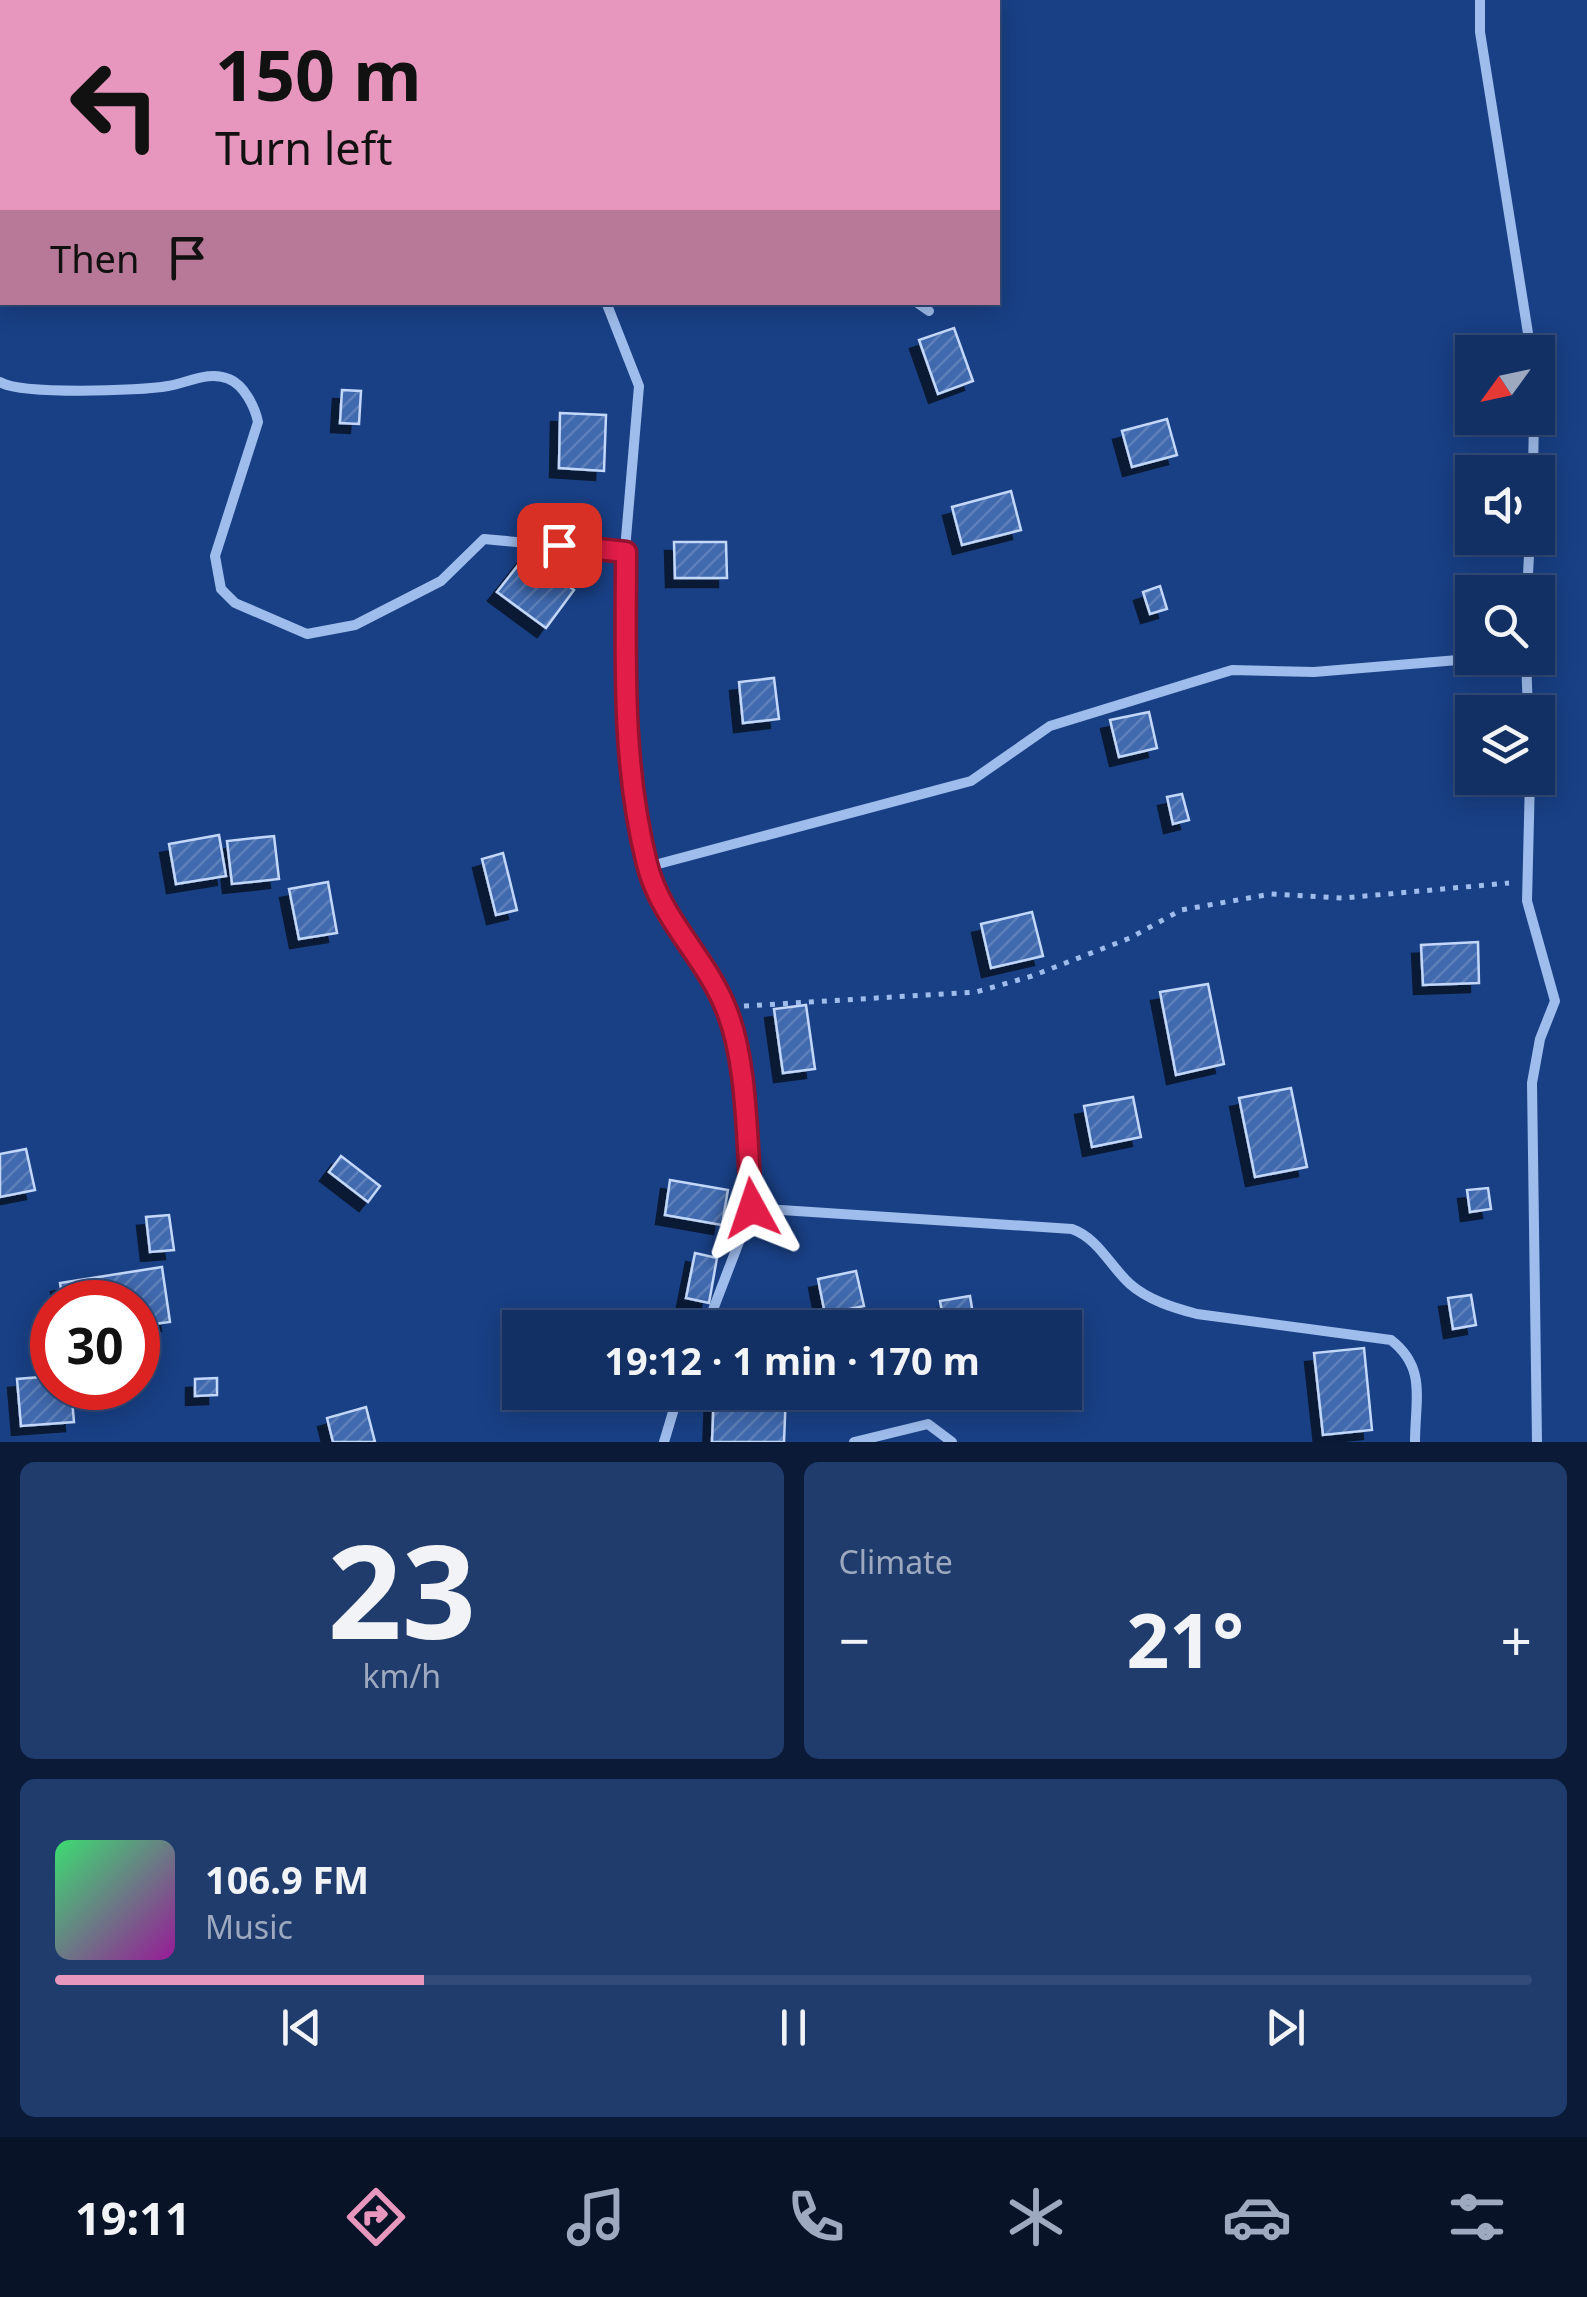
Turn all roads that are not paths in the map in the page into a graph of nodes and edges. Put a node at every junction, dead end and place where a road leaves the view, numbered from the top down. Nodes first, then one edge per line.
1 (1480, 0) edge
2 (607, 305) edge
3 (920, 305) edge
4 (928, 311) dead end
5 (1528, 335) edge
6 (0, 382) edge
7 (626, 552) junction
8 (1455, 660) edge
9 (1530, 795) edge
10 (647, 867) junction
11 (752, 1208) junction
12 (713, 1310) edge
13 (674, 1410) edge
14 (664, 1442) edge
15 (854, 1442) edge
16 (952, 1442) edge
17 (1415, 1442) edge
18 (1537, 1442) edge

1 - 5 street
2 - 7 street
3 - 4 street
6 - 7 street
7 - 10 street
8 - 10 street
9 - 18 street
10 - 11 street
11 - 12 street
11 - 17 street
13 - 14 street
15 - 16 street

